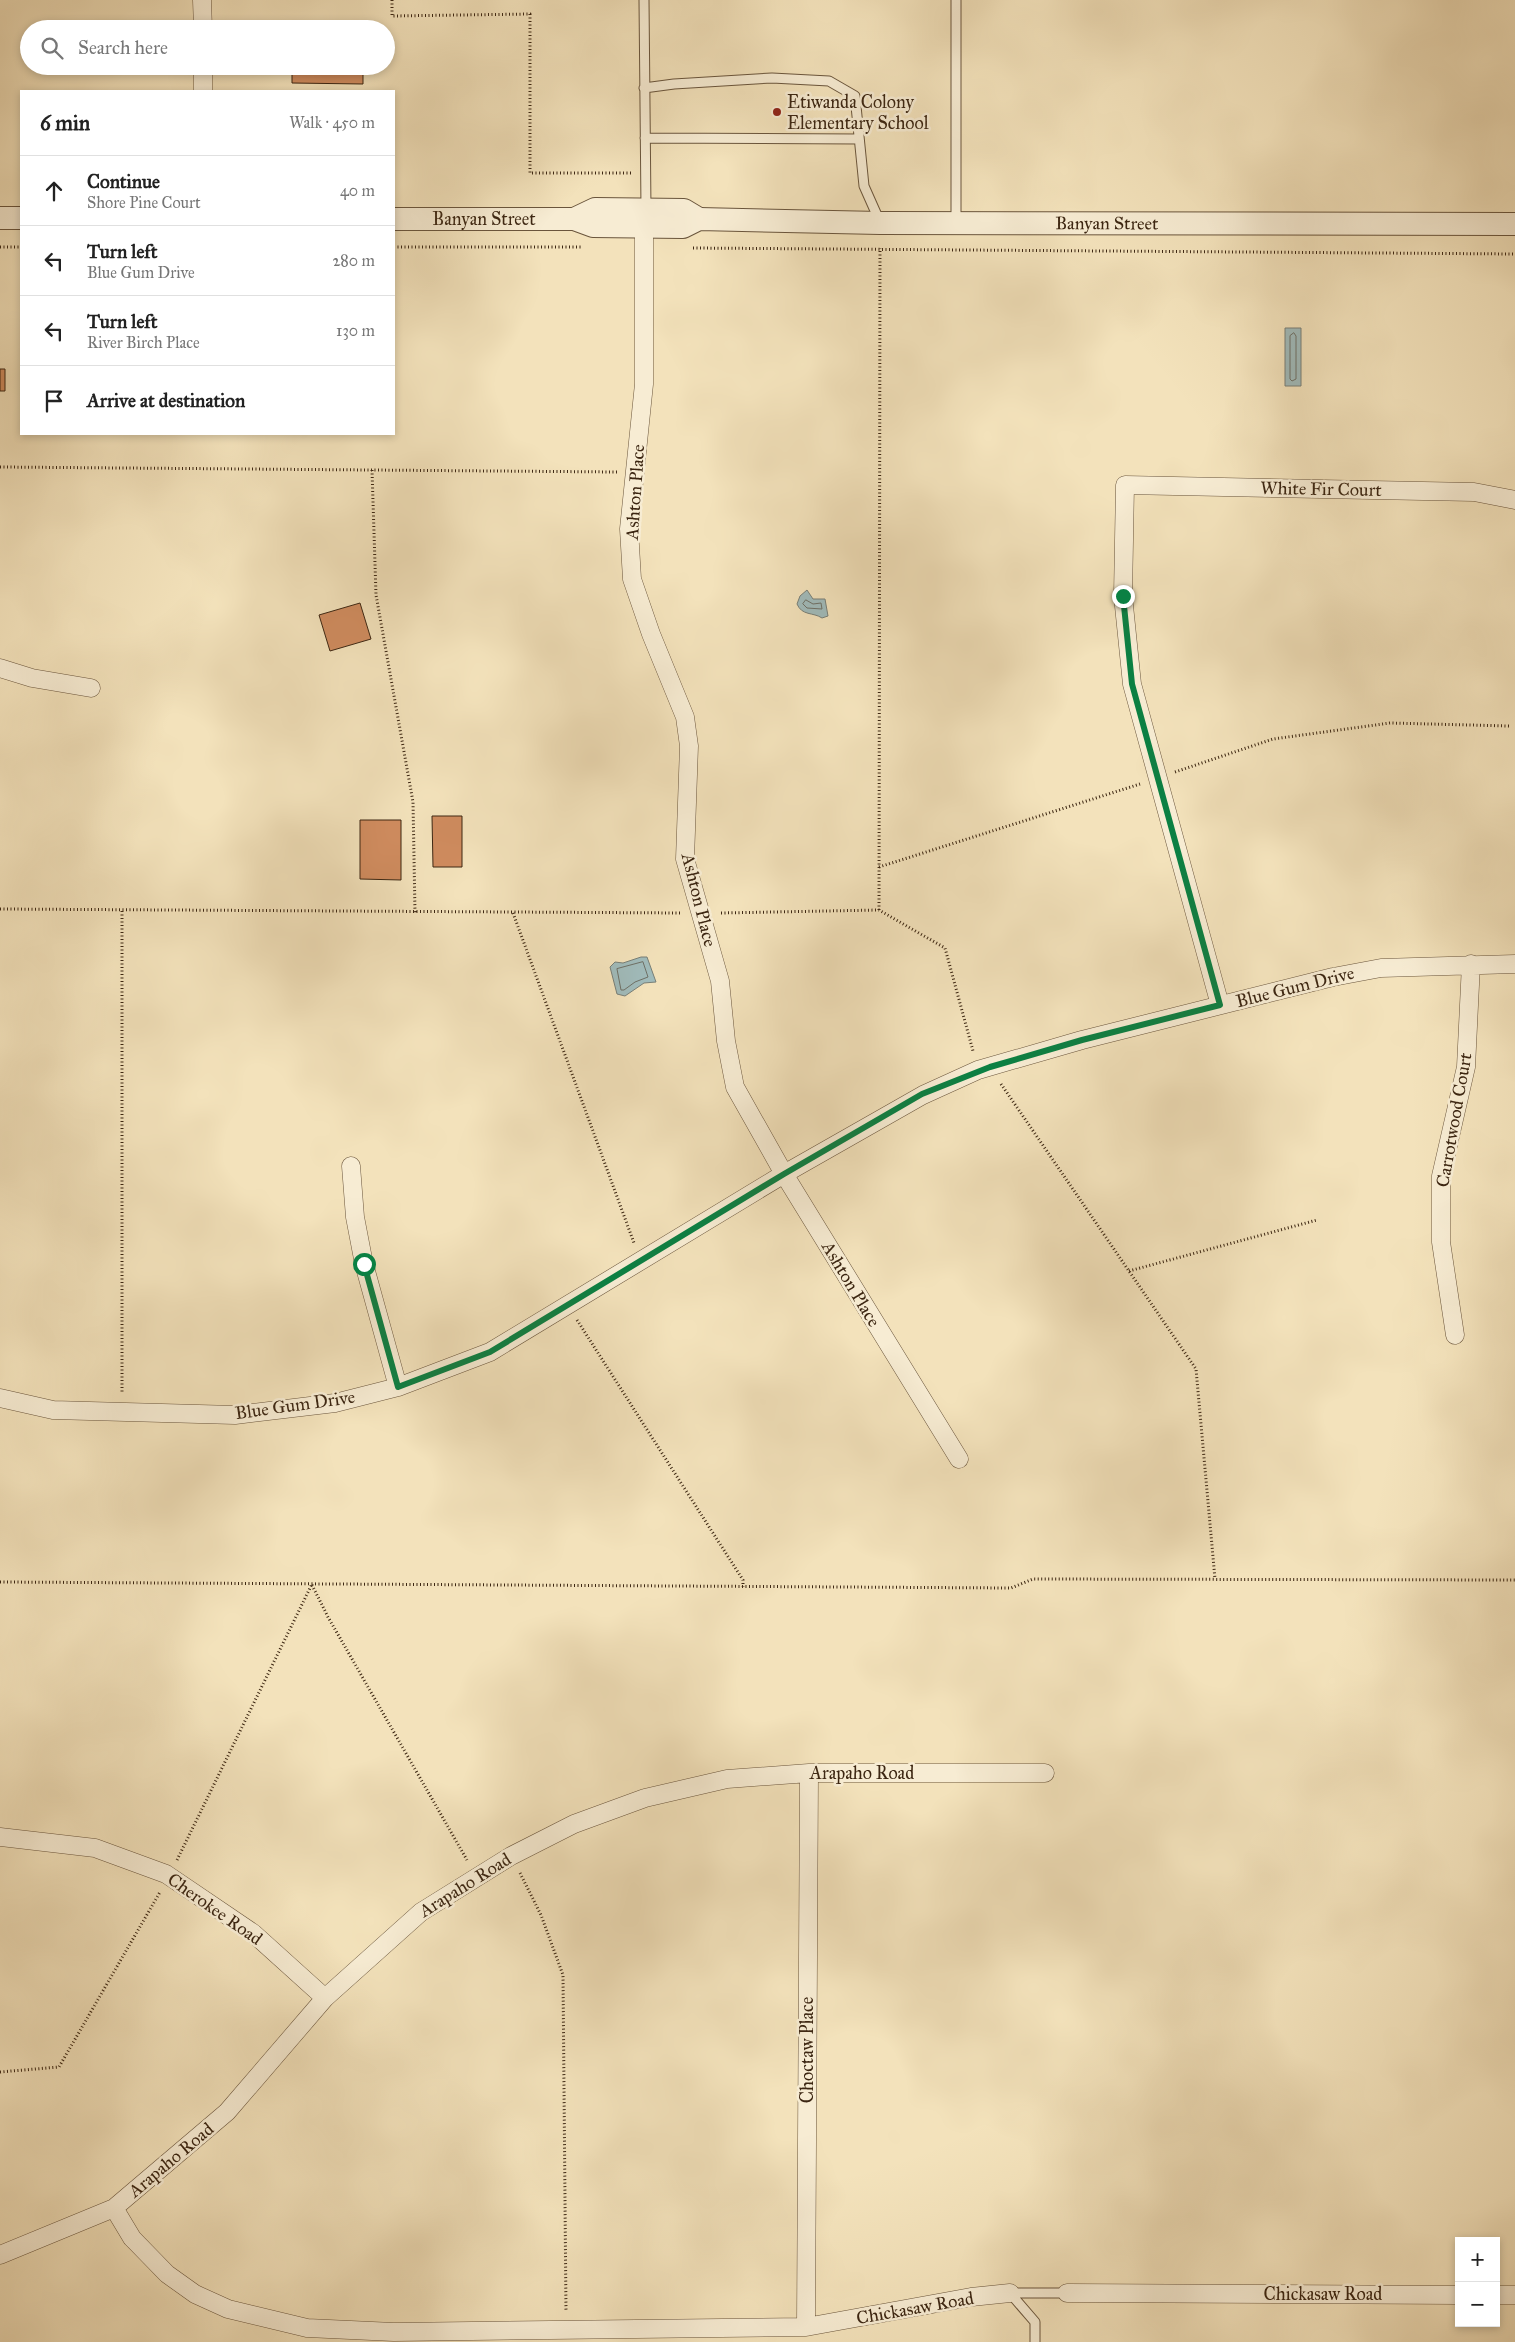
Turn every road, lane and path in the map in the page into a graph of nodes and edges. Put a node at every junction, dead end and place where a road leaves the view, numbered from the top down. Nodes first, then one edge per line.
1 (202, 0) edge
2 (392, 0) edge
3 (644, 0) edge
4 (956, 0) edge
5 (203, 20) edge
6 (203, 75) edge
7 (644, 88) junction
8 (203, 90) edge
9 (645, 138) junction
10 (859, 139) junction
11 (645, 173) junction
12 (0, 218) edge
13 (20, 218) edge
14 (645, 218) junction
15 (395, 219) edge
16 (880, 223) junction
17 (956, 223) junction
18 (1515, 224) edge
19 (0, 247) edge
20 (20, 247) edge
21 (395, 247) edge
22 (587, 247) dead end
23 (684, 248) dead end
24 (880, 249) junction
25 (1515, 254) edge
26 (0, 467) edge
27 (372, 470) junction
28 (635, 473) junction
29 (1515, 500) edge
30 (0, 668) edge
31 (91, 688) dead end
32 (1509, 726) dead end
33 (1158, 778) junction
34 (879, 867) junction
35 (0, 909) edge
36 (879, 910) junction
37 (122, 912) junction
38 (416, 912) junction
39 (513, 913) junction
40 (701, 913) junction
41 (1471, 964) junction
42 (1515, 964) edge
43 (1220, 1005) junction
44 (984, 1069) junction
45 (351, 1166) dead end
46 (784, 1174) junction
47 (1317, 1220) dead end
48 (641, 1261) junction
49 (1129, 1271) junction
50 (567, 1306) junction
51 (1455, 1335) dead end
52 (398, 1387) junction
53 (0, 1398) edge
54 (122, 1412) junction
55 (958, 1459) dead end
56 (1215, 1579) junction
57 (1515, 1580) edge
58 (0, 1582) edge
59 (312, 1584) junction
60 (744, 1587) junction
61 (809, 1773) junction
62 (1045, 1773) dead end
63 (0, 1837) edge
64 (511, 1856) junction
65 (169, 1876) junction
66 (477, 1877) junction
67 (324, 1998) junction
68 (0, 2072) edge
69 (114, 2208) junction
70 (0, 2255) edge
71 (1010, 2293) junction
72 (1068, 2293) joint
73 (1455, 2295) edge
74 (1500, 2295) edge
75 (1515, 2295) edge
76 (806, 2328) junction
77 (566, 2330) junction
78 (1034, 2342) edge

1 - 5 street
2 - 11 path
3 - 7 lane
4 - 17 lane
6 - 8 street
7 - 9 lane
7 - 10 lane
9 - 10 lane
9 - 11 lane
10 - 16 lane
11 - 14 lane
12 - 13 street
14 - 15 street, Banyan Street
14 - 16 street, Banyan Street
14 - 28 street, Ashton Place
16 - 17 street, Banyan Street
16 - 24 path
17 - 18 street, Banyan Street
19 - 20 path
21 - 22 path
23 - 24 path
24 - 25 path
24 - 34 path
26 - 27 path
27 - 28 path
27 - 38 path
28 - 40 street, Ashton Place
29 - 33 street, White Fir Court
30 - 31 street
32 - 33 path
33 - 34 path
33 - 43 street
34 - 36 path
35 - 37 path
36 - 40 path
36 - 44 path
37 - 38 path
37 - 54 path
38 - 39 path
39 - 40 path
39 - 48 path
40 - 46 street, Ashton Place
41 - 42 street, Blue Gum Drive
41 - 43 street, Blue Gum Drive
41 - 51 street, Carrotwood Court
43 - 44 street, Blue Gum Drive
44 - 46 street, Blue Gum Drive
44 - 49 path
45 - 52 street
46 - 48 street, Blue Gum Drive
46 - 55 street, Ashton Place
47 - 49 path
48 - 50 street, Blue Gum Drive
49 - 56 path
50 - 52 street, Blue Gum Drive
50 - 60 path
52 - 54 street, Blue Gum Drive
53 - 54 street, Blue Gum Drive
56 - 57 path
56 - 60 path
58 - 59 path
59 - 60 path
59 - 65 path
59 - 66 path
61 - 62 street, Arapaho Road
61 - 64 street, Arapaho Road
61 - 76 street, Choctaw Place
63 - 65 street, Cherokee Road
64 - 66 street, Arapaho Road
64 - 77 path
65 - 67 street, Cherokee Road
65 - 68 path
66 - 67 street, Arapaho Road
67 - 69 street, Arapaho Road
69 - 70 street, Arapaho Road
69 - 77 street, Chickasaw Road
71 - 72 lane
71 - 76 street, Chickasaw Road
71 - 78 lane
72 - 73 street, Chickasaw Road
74 - 75 street
76 - 77 street, Chickasaw Road

